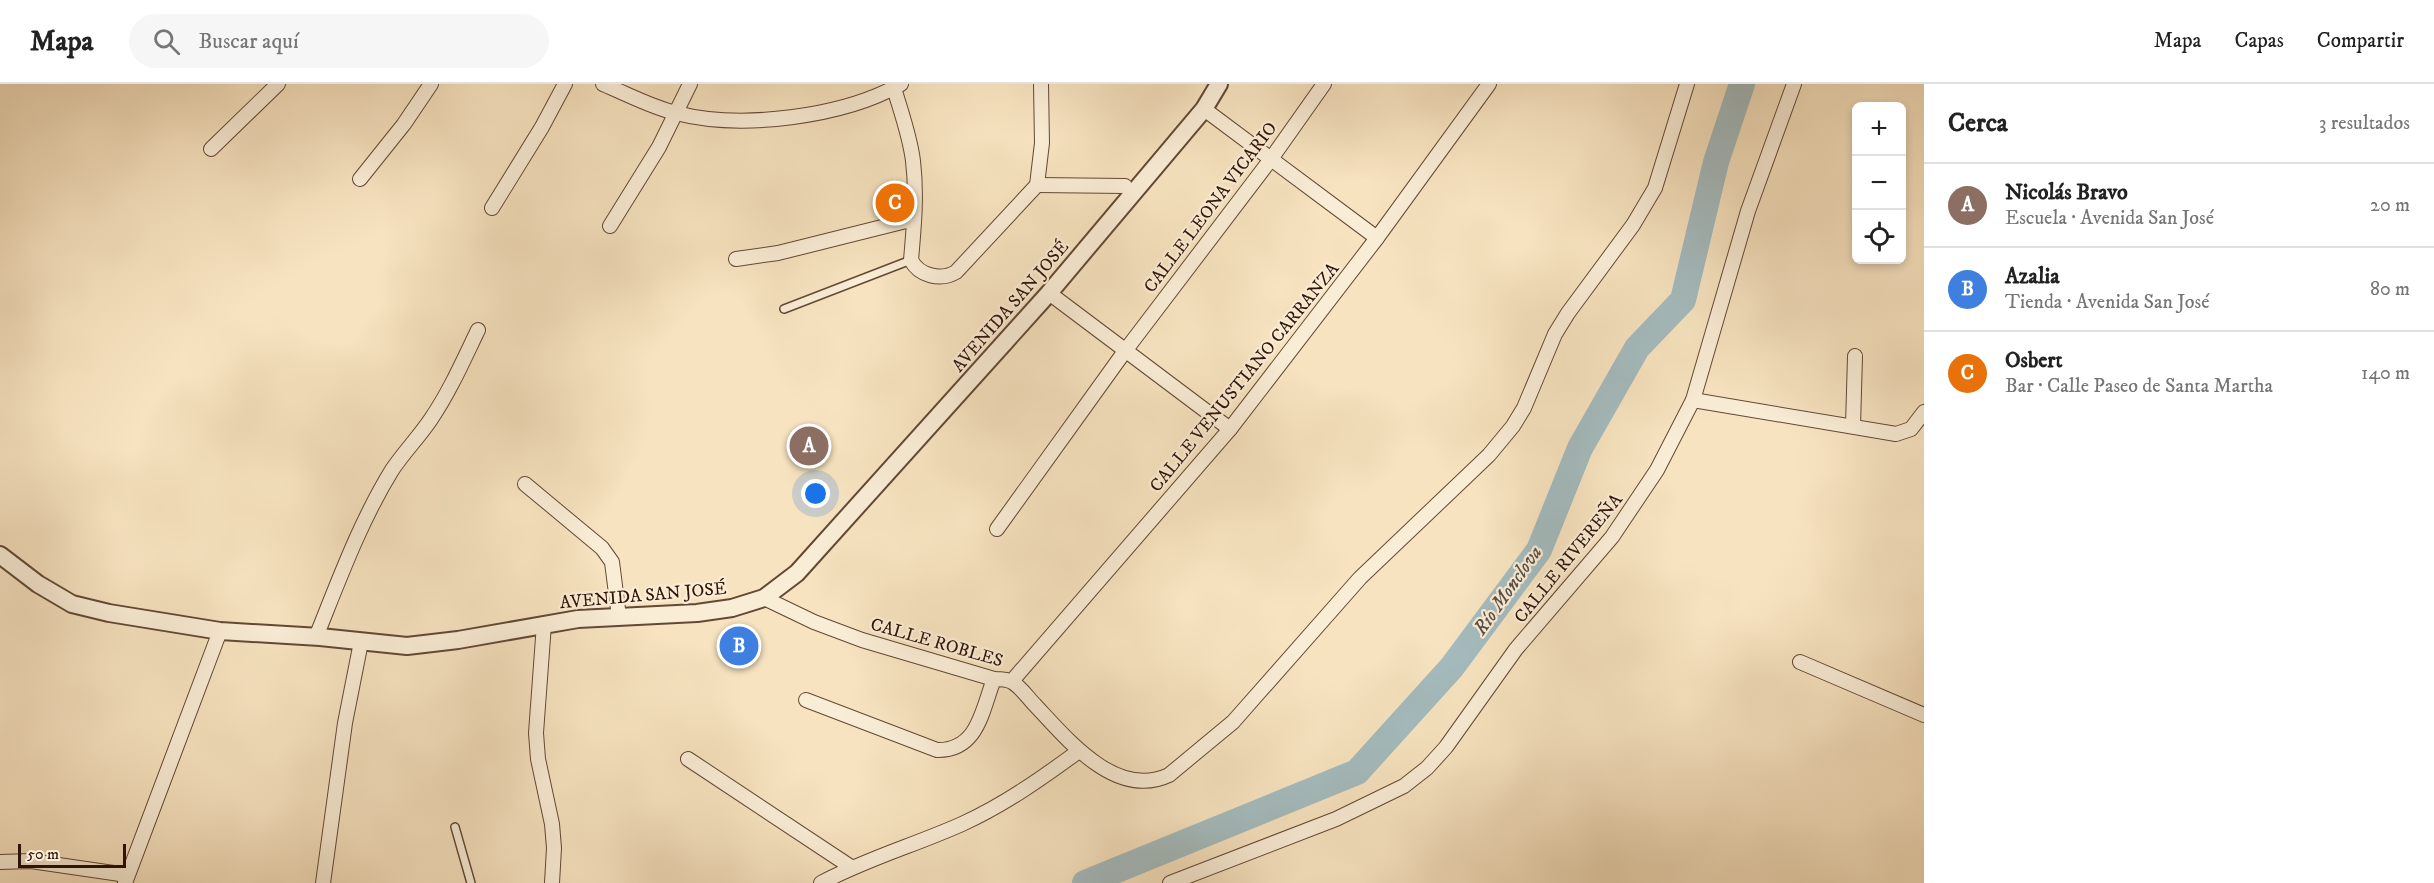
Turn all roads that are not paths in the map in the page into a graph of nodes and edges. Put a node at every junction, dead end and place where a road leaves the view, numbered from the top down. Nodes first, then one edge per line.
1 (278, 84) edge
2 (431, 84) edge
3 (565, 84) edge
4 (603, 84) edge
5 (690, 84) edge
6 (1041, 84) edge
7 (1219, 84) edge
8 (1323, 84) edge
9 (1490, 84) edge
10 (1687, 84) edge
11 (1794, 84) edge
12 (897, 86) edge
13 (1204, 109) junction
14 (676, 113) junction
15 (211, 148) dead end
16 (1271, 159) junction
17 (360, 179) dead end
18 (1037, 185) junction
19 (1125, 186) dead end
20 (492, 208) dead end
21 (914, 219) junction
22 (610, 226) dead end
23 (1377, 238) junction
24 (736, 259) dead end
25 (911, 260) junction
26 (1049, 293) junction
27 (784, 309) dead end
28 (478, 330) dead end
29 (1125, 351) junction
30 (1855, 356) dead end
31 (1693, 400) junction
32 (1924, 412) edge
33 (1853, 426) junction
34 (1230, 429) junction
35 (525, 484) dead end
36 (997, 529) dead end
37 (0, 555) edge
38 (764, 598) junction
39 (619, 617) junction
40 (544, 624) junction
41 (220, 631) junction
42 (316, 637) junction
43 (361, 642) junction
44 (1800, 662) dead end
45 (994, 679) junction
46 (1012, 681) junction
47 (806, 700) dead end
48 (1924, 715) edge
49 (1079, 751) junction
50 (688, 759) dead end
51 (456, 827) dead end
52 (0, 862) edge
53 (851, 867) junction
54 (126, 879) edge
55 (323, 883) edge
56 (471, 883) edge
57 (552, 883) edge
58 (821, 883) edge
59 (1170, 883) edge

1 - 15 street
2 - 17 street
3 - 20 street
4 - 14 street
5 - 14 street
6 - 18 street
7 - 13 street, AVENIDA SAN JOSÉ
8 - 16 street, CALLE LEONA VICARIO
9 - 23 street, CALLE VENUSTIANO CARRANZA
10 - 49 street, CALLE ROBLES
11 - 31 street, CALLE RIVEREÑA
12 - 14 street
12 - 21 street
13 - 16 street
13 - 26 street, AVENIDA SAN JOSÉ
14 - 22 street
16 - 23 street
16 - 29 street, CALLE LEONA VICARIO
18 - 19 street
18 - 25 street
21 - 24 street
21 - 25 street
23 - 34 street, CALLE VENUSTIANO CARRANZA
25 - 27 lane
26 - 29 street
26 - 38 street, AVENIDA SAN JOSÉ
28 - 42 street
29 - 34 street
29 - 36 street, CALLE LEONA VICARIO
30 - 33 street
31 - 33 street
31 - 59 street, CALLE RIVEREÑA
32 - 33 street
34 - 46 street, CALLE VENUSTIANO CARRANZA
35 - 39 street
37 - 41 street, AVENIDA SAN JOSÉ
38 - 39 street, AVENIDA SAN JOSÉ
38 - 45 street, CALLE ROBLES
39 - 40 street, AVENIDA SAN JOSÉ
40 - 43 street, AVENIDA SAN JOSÉ
40 - 57 street
41 - 42 street, AVENIDA SAN JOSÉ
41 - 54 street
42 - 43 street, AVENIDA SAN JOSÉ
43 - 55 street
44 - 48 street
45 - 46 street, CALLE ROBLES
45 - 47 street
46 - 49 street, CALLE ROBLES
49 - 53 street
50 - 53 street
51 - 56 lane
52 - 54 street
53 - 58 street

